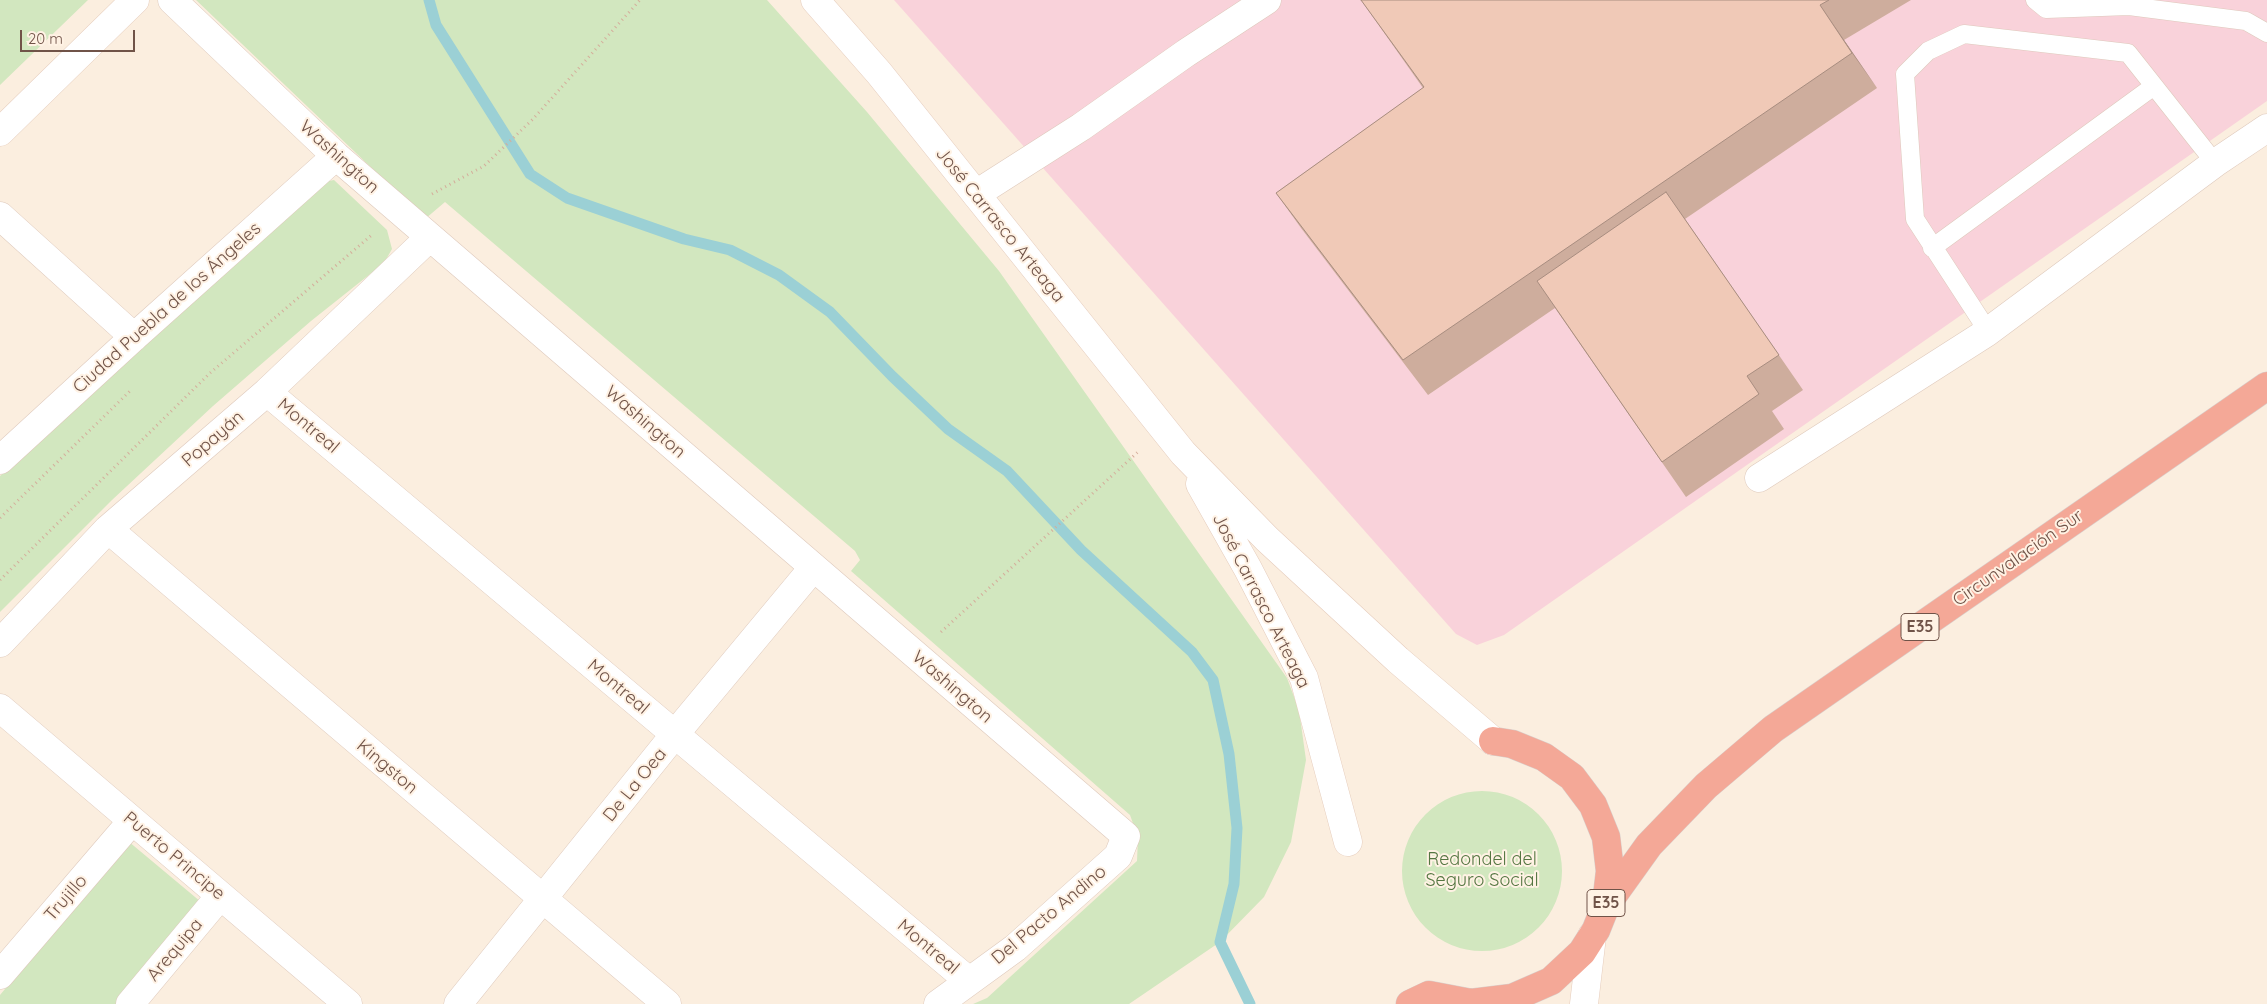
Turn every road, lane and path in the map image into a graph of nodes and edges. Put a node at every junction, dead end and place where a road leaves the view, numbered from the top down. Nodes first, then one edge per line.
1 (135, 0) edge
2 (172, 0) edge
3 (640, 0) edge
4 (815, 0) edge
5 (1267, 0) edge
6 (2035, 0) edge
7 (2267, 33) edge
8 (2154, 86) junction
9 (2267, 128) edge
10 (0, 132) edge
11 (336, 156) junction
12 (2215, 163) junction
13 (976, 194) junction
14 (400, 211) junction
15 (0, 216) edge
16 (430, 237) junction
17 (1932, 248) junction
18 (1986, 333) junction
19 (134, 337) junction
20 (134, 386) dead end
21 (2267, 386) edge
22 (267, 392) junction
23 (1163, 428) junction
24 (1182, 453) junction
25 (0, 460) edge
26 (1759, 478) dead end
27 (0, 518) edge
28 (108, 529) junction
29 (814, 568) junction
30 (0, 580) edge
31 (0, 643) edge
32 (915, 655) junction
33 (0, 708) edge
34 (675, 734) junction
35 (1493, 740) joint
36 (132, 821) junction
37 (1126, 836) joint
38 (1348, 842) dead end
39 (220, 896) junction
40 (544, 899) junction
41 (1606, 905) junction
42 (1592, 936) junction
43 (0, 975) edge
44 (969, 981) junction
45 (1430, 1000) edge
46 (130, 1004) edge
47 (348, 1004) edge
48 (458, 1004) edge
49 (667, 1004) edge
50 (938, 1004) edge
51 (1584, 1004) edge

1 - 10 street
2 - 11 street, Washington
3 - 14 path
4 - 13 street, José Carrasco Arteaga
5 - 13 street
6 - 7 lane
8 - 12 lane
8 - 17 lane
8 - 17 lane
9 - 12 street
11 - 14 street, Washington
11 - 19 street, Ciudad Puebla de los Ángeles
12 - 18 street
13 - 23 street, José Carrasco Arteaga
14 - 16 street, Washington
14 - 30 path
15 - 19 street
16 - 22 street, Popayán
16 - 29 street, Washington
17 - 18 lane
18 - 26 street
19 - 25 street, Ciudad Puebla de los Ángeles
20 - 27 path
21 - 41 highway, Circunvalación Sur / E35
22 - 28 street, Popayán
22 - 34 street, Montreal
23 - 24 street, José Carrasco Arteaga
23 - 32 path
24 - 35 street, José Carrasco Arteaga
24 - 38 street, José Carrasco Arteaga
28 - 31 street, Popayán
28 - 40 street, Kingston
29 - 32 street, Washington
29 - 34 street, De La Oea
32 - 37 street, Washington
33 - 36 street, Puerto Principe
34 - 40 street, De La Oea
34 - 44 street, Montreal
35 - 41 highway, E35
36 - 39 street, Puerto Principe
36 - 43 street, Trujillo
37 - 44 street, Del Pacto Andino
39 - 46 street, Arequipa
39 - 47 street, Puerto Principe
40 - 48 street, De La Oea
40 - 49 street, Kingston
41 - 42 highway, E35
42 - 45 highway, E35
42 - 51 street
44 - 50 street, Del Pacto Andino

